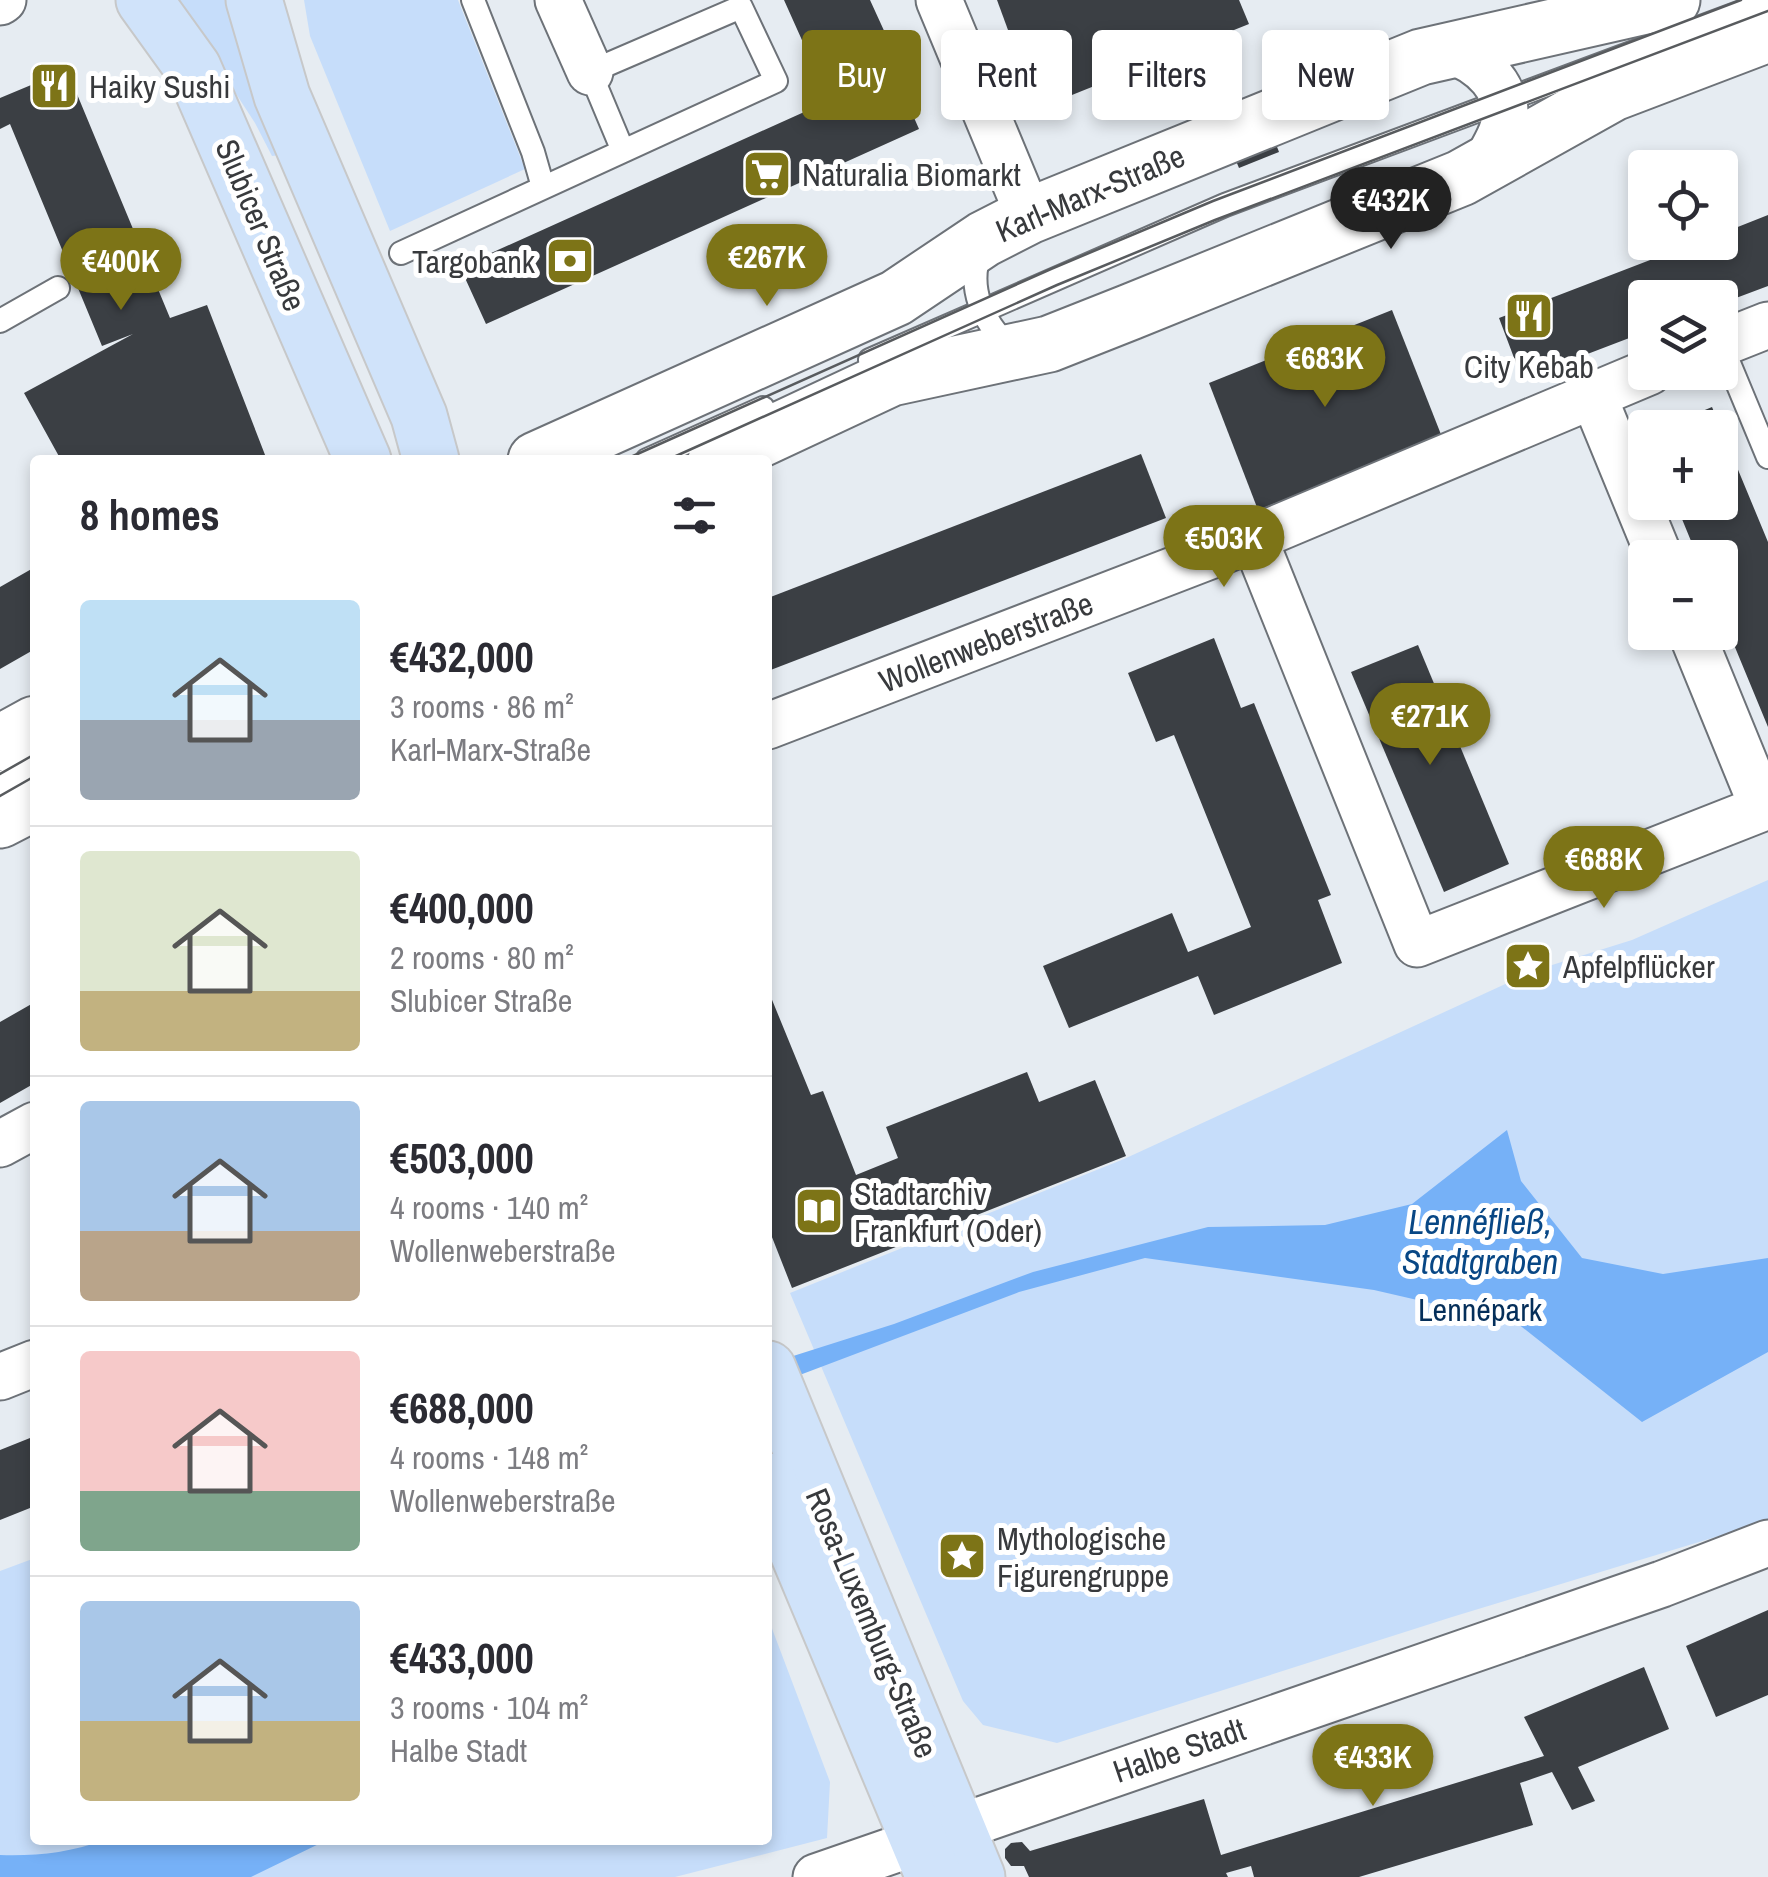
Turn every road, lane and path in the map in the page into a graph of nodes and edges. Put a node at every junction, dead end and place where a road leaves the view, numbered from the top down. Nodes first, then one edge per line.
1 (144, 0) edge
2 (254, 0) edge
3 (473, 0) edge
4 (558, 0) edge
5 (940, 0) edge
6 (1673, 0) edge
7 (1768, 2) edge
8 (1768, 34) edge
9 (1449, 50) junction
10 (1692, 60) junction
11 (590, 72) junction
12 (1552, 82) junction
13 (1503, 100) junction
14 (623, 151) junction
15 (1486, 163) junction
16 (543, 187) junction
17 (1006, 227) junction
18 (400, 253) dead end
19 (58, 288) dead end
20 (0, 321) edge
21 (1768, 325) edge
22 (997, 330) junction
23 (1738, 337) edge
24 (841, 373) dead end
25 (1628, 381) edge
26 (1738, 387) edge
27 (1593, 395) junction
28 (788, 397) dead end
29 (360, 455) edge
30 (430, 455) edge
31 (547, 455) edge
32 (659, 455) edge
33 (727, 455) edge
34 (1768, 458) edge
35 (1254, 538) junction
36 (1653, 540) edge
37 (1698, 650) edge
38 (772, 724) edge
39 (30, 727) edge
40 (0, 742) edge
41 (30, 767) edge
42 (0, 784) edge
43 (30, 805) edge
44 (0, 820) edge
45 (30, 1128) edge
46 (0, 1144) edge
47 (30, 1365) edge
48 (0, 1377) edge
49 (772, 1395) edge
50 (782, 1461) edge
51 (1768, 1543) edge
52 (936, 1848) edge
53 (816, 1877) edge
54 (977, 1877) edge

1 - 29 main road, Slubicer Straße
2 - 30 main road
3 - 16 lane
4 - 11 street
5 - 17 street
6 - 9 street, Karl-Marx-Straße
6 - 12 lane
7 - 12 lane
8 - 10 street
9 - 13 street
9 - 17 street, Karl-Marx-Straße
10 - 12 lane
10 - 15 street
11 - 14 lane
11 - 14 lane
12 - 13 lane
13 - 15 street
13 - 22 lane
14 - 16 lane
15 - 22 street
16 - 18 lane
17 - 22 lane
17 - 31 street, Karl-Marx-Straße
19 - 20 lane
21 - 23 street
22 - 24 lane
22 - 33 street
25 - 27 street, Wollenweberstraße
26 - 34 lane
27 - 35 street, Wollenweberstraße
27 - 36 street
28 - 32 lane
35 - 37 street
35 - 38 street, Wollenweberstraße
39 - 40 street
41 - 42 lane
43 - 44 street
45 - 46 street
47 - 48 street
49 - 50 main road, Rosa-Luxemburg-Straße
50 - 52 main road, Rosa-Luxemburg-Straße
51 - 52 street, Halbe Stadt
52 - 53 street, Halbe Stadt
52 - 54 main road, Rosa-Luxemburg-Straße

